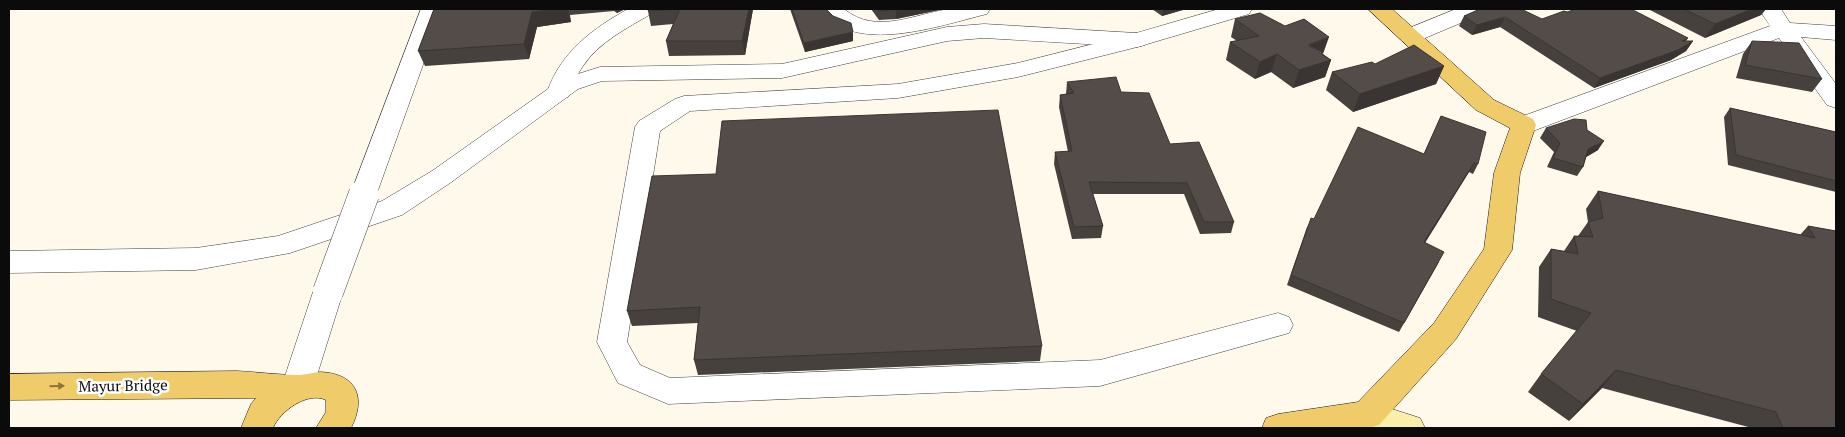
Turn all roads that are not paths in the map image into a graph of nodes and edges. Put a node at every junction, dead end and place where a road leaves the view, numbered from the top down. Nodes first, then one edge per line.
1 (432, 9) edge
2 (643, 9) edge
3 (831, 9) edge
4 (979, 9) edge
5 (1241, 9) edge
6 (1379, 9) edge
7 (1474, 9) edge
8 (1770, 9) edge
9 (1782, 29) junction
10 (1836, 33) edge
11 (1410, 36) junction
12 (1137, 40) junction
13 (1689, 40) edge
14 (1715, 54) junction
15 (559, 92) junction
16 (1836, 100) edge
17 (1524, 125) junction
18 (9, 262) edge
19 (1278, 325) dead end
20 (9, 387) edge
21 (297, 388) junction
22 (1370, 422) edge
23 (338, 427) edge
24 (257, 428) edge
25 (1278, 428) edge
26 (1408, 428) edge

1 - 21 street, bridge
2 - 15 street
3 - 4 street
5 - 12 street
6 - 11 main road
7 - 11 street
8 - 9 street
9 - 10 street
9 - 14 street
9 - 16 street
11 - 17 main road
12 - 15 street
12 - 19 street
13 - 14 street
14 - 17 street
15 - 18 street
17 - 22 main road
20 -> 21 main road, Mayur Bridge
21 - 23 main road
21 - 24 main road
22 - 25 main road
22 - 26 main road

